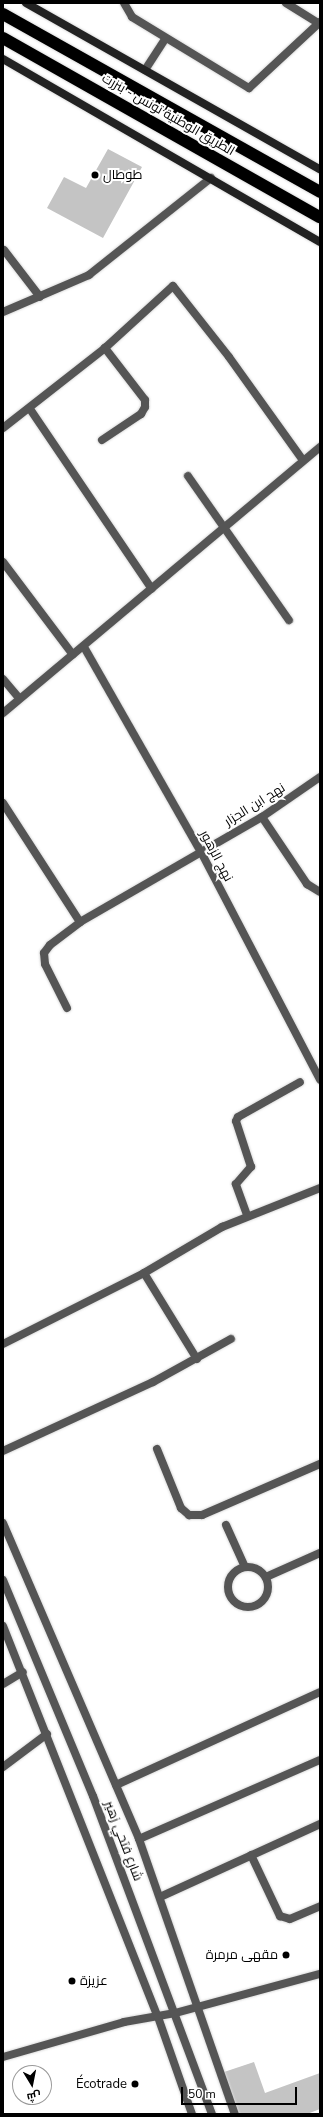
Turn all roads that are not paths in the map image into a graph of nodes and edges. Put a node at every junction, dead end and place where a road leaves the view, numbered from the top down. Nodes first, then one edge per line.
1 (26, 3) edge
2 (124, 3) edge
3 (286, 3) edge
4 (3, 14) edge
5 (319, 23) edge
6 (3, 38) edge
7 (166, 38) junction
8 (3, 59) edge
9 (145, 70) junction
10 (249, 152) junction
11 (320, 168) edge
12 (211, 178) junction
13 (320, 188) edge
14 (320, 192) edge
15 (318, 216) edge
16 (320, 242) edge
17 (4, 250) dead end
18 (40, 297) junction
19 (3, 312) edge
20 (105, 348) junction
21 (30, 409) junction
22 (3, 428) edge
23 (102, 440) dead end
24 (320, 447) edge
25 (302, 459) junction
26 (188, 476) dead end
27 (224, 529) junction
28 (3, 562) edge
29 (152, 589) junction
30 (289, 620) dead end
31 (84, 647) junction
32 (73, 655) junction
33 (3, 679) edge
34 (19, 698) junction
35 (3, 713) edge
36 (320, 777) edge
37 (3, 803) edge
38 (262, 817) junction
39 (201, 852) junction
40 (320, 892) edge
41 (80, 922) junction
42 (67, 1008) dead end
43 (320, 1079) edge
44 (300, 1082) dead end
45 (320, 1188) edge
46 (247, 1215) junction
47 (144, 1273) junction
48 (230, 1339) dead end
49 (3, 1344) edge
50 (197, 1359) junction
51 (157, 1449) dead end
52 (3, 1451) edge
53 (320, 1464) edge
54 (3, 1523) edge
55 (226, 1525) dead end
56 (320, 1553) edge
57 (245, 1567) junction
58 (266, 1577) junction
59 (3, 1580) edge
60 (3, 1626) edge
61 (23, 1672) junction
62 (3, 1684) edge
63 (320, 1692) edge
64 (47, 1734) junction
65 (320, 1760) edge
66 (3, 1767) edge
67 (116, 1785) junction
68 (319, 1827) edge
69 (139, 1839) junction
70 (251, 1855) junction
71 (160, 1897) junction
72 (320, 1906) edge
73 (320, 1974) edge
74 (196, 2007) junction
75 (175, 2013) junction
76 (158, 2017) junction
77 (3, 2057) edge
78 (192, 2114) edge
79 (212, 2114) edge
80 (235, 2114) edge

1 - 9 main road
2 - 7 street
3 - 5 street
4 - 10 highway, الطريق الوطنية تونس - بنزرت
5 - 7 street
6 - 15 highway, الطريق الوطنية تونس - بنزرت
7 - 9 street
8 - 12 main road
9 - 11 main road
10 - 13 highway
10 - 14 highway, الطريق الوطنية تونس - بنزرت
12 - 16 main road
12 - 18 street
17 - 18 street
18 - 19 street
20 - 21 street
20 - 23 street
20 - 25 street
21 - 22 street
21 - 29 street
24 - 25 street
25 - 27 street
26 - 27 street
27 - 29 street
27 - 30 street
28 - 32 street
29 - 31 street
31 - 32 street
31 - 39 street, نهج الزهور
32 - 34 street
33 - 34 street
34 - 35 street
36 - 38 street, نهج ابن الجزار
37 - 41 street
38 - 39 street, نهج ابن الجزار
38 - 40 street
39 - 41 street, نهج ابن الجزار
39 - 43 street, نهج الزهور
41 - 42 street, نهج ابن الجزار
44 - 46 street
45 - 46 street
46 - 47 street
47 - 49 street
47 - 50 street
48 - 50 street
50 - 52 street
51 - 53 street
54 - 67 street
55 - 57 street
56 - 58 street
57 - 58 street
57 - 58 street
59 - 75 street, شارع فتحي زهير
60 - 61 street
61 - 62 street
61 - 64 street
63 - 67 street
64 - 66 street
64 - 76 street
65 - 69 street
67 - 69 street
68 - 70 street
69 - 71 street
70 - 71 street
70 - 72 street
71 - 74 street
73 - 74 street
74 - 75 street
74 - 80 street
75 - 76 street
75 - 79 street, شارع فتحي زهير
76 - 77 street
76 - 78 street

